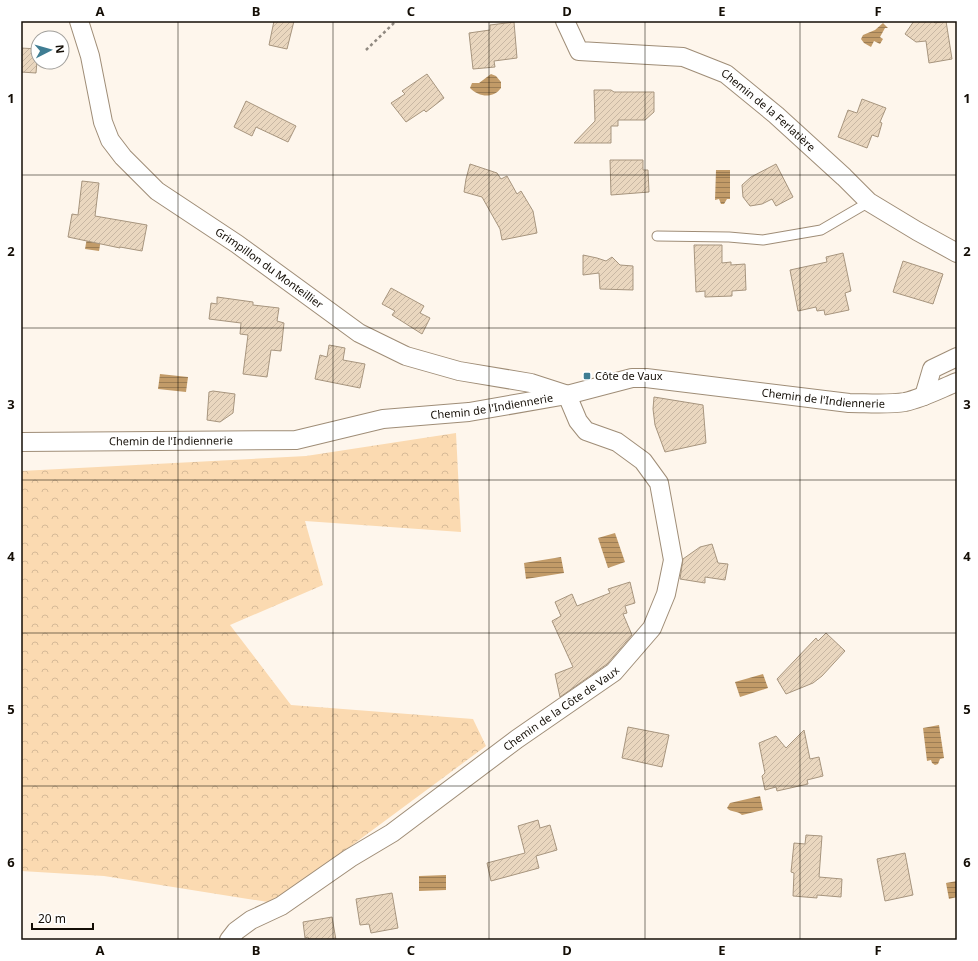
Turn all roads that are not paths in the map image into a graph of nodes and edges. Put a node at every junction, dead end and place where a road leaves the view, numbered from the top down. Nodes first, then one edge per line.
1 (79, 21) edge
2 (565, 21) edge
3 (869, 202) junction
4 (657, 236) dead end
5 (957, 253) edge
6 (957, 357) edge
7 (957, 382) edge
8 (567, 394) junction
9 (924, 396) junction
10 (21, 442) edge
11 (229, 940) edge

1 - 8 street, Grimpillon du Monteillier
2 - 3 street, Chemin de la Ferlatière
3 - 4 lane
3 - 5 street, Chemin de la Ferlatière
6 - 9 street
7 - 9 street, Chemin de l'Indiennerie
8 - 9 street, Chemin de l'Indiennerie
8 - 10 street, Chemin de l'Indiennerie
8 - 11 street, Chemin de la Côte de Vaux

